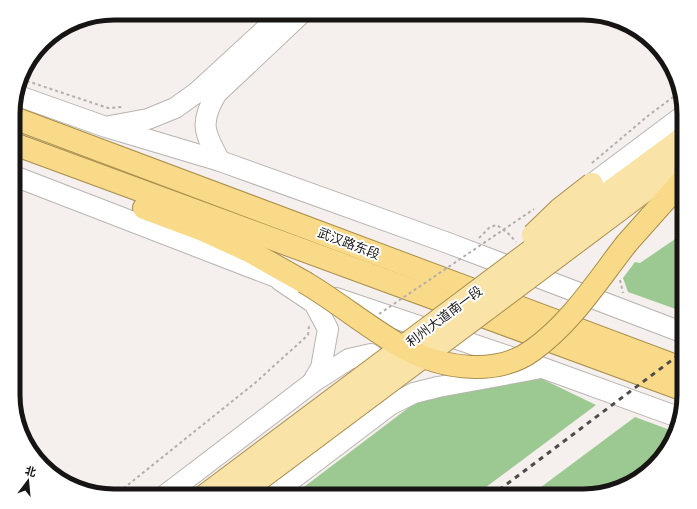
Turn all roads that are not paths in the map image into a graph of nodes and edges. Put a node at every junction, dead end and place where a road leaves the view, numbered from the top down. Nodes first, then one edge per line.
1 (275, 20) edge
2 (295, 20) edge
3 (22, 97) edge
4 (20, 120) edge
5 (677, 121) edge
6 (106, 127) junction
7 (677, 141) edge
8 (20, 146) edge
9 (20, 161) edge
10 (220, 161) junction
11 (677, 164) edge
12 (20, 178) edge
13 (601, 189) junction
14 (677, 192) edge
15 (624, 240) junction
16 (274, 277) junction
17 (636, 314) junction
18 (677, 330) edge
19 (677, 366) edge
20 (543, 368) junction
21 (312, 382) junction
22 (677, 387) edge
23 (390, 405) junction
24 (674, 416) edge
25 (173, 489) edge
26 (213, 489) edge
27 (245, 489) edge
28 (279, 489) edge

1 - 6 main road
2 - 10 main road
3 - 6 main road
4 - 19 highway, 武汉路东段
5 - 13 main road
6 - 10 main road
7 - 13 main road, 利州大道南一段
8 - 22 highway, 武汉路东段
9 - 15 highway, bridge
10 - 17 main road
11 - 13 main road, 利州大道南一段
12 - 16 main road
13 - 26 main road, 利州大道南一段, bridge
13 - 27 main road, 利州大道南一段, bridge
14 - 15 highway
15 - 17 main road
16 - 20 main road
16 - 21 main road
17 - 18 main road
20 - 23 main road
20 - 24 main road
21 - 23 main road
21 - 25 main road
23 - 28 main road

